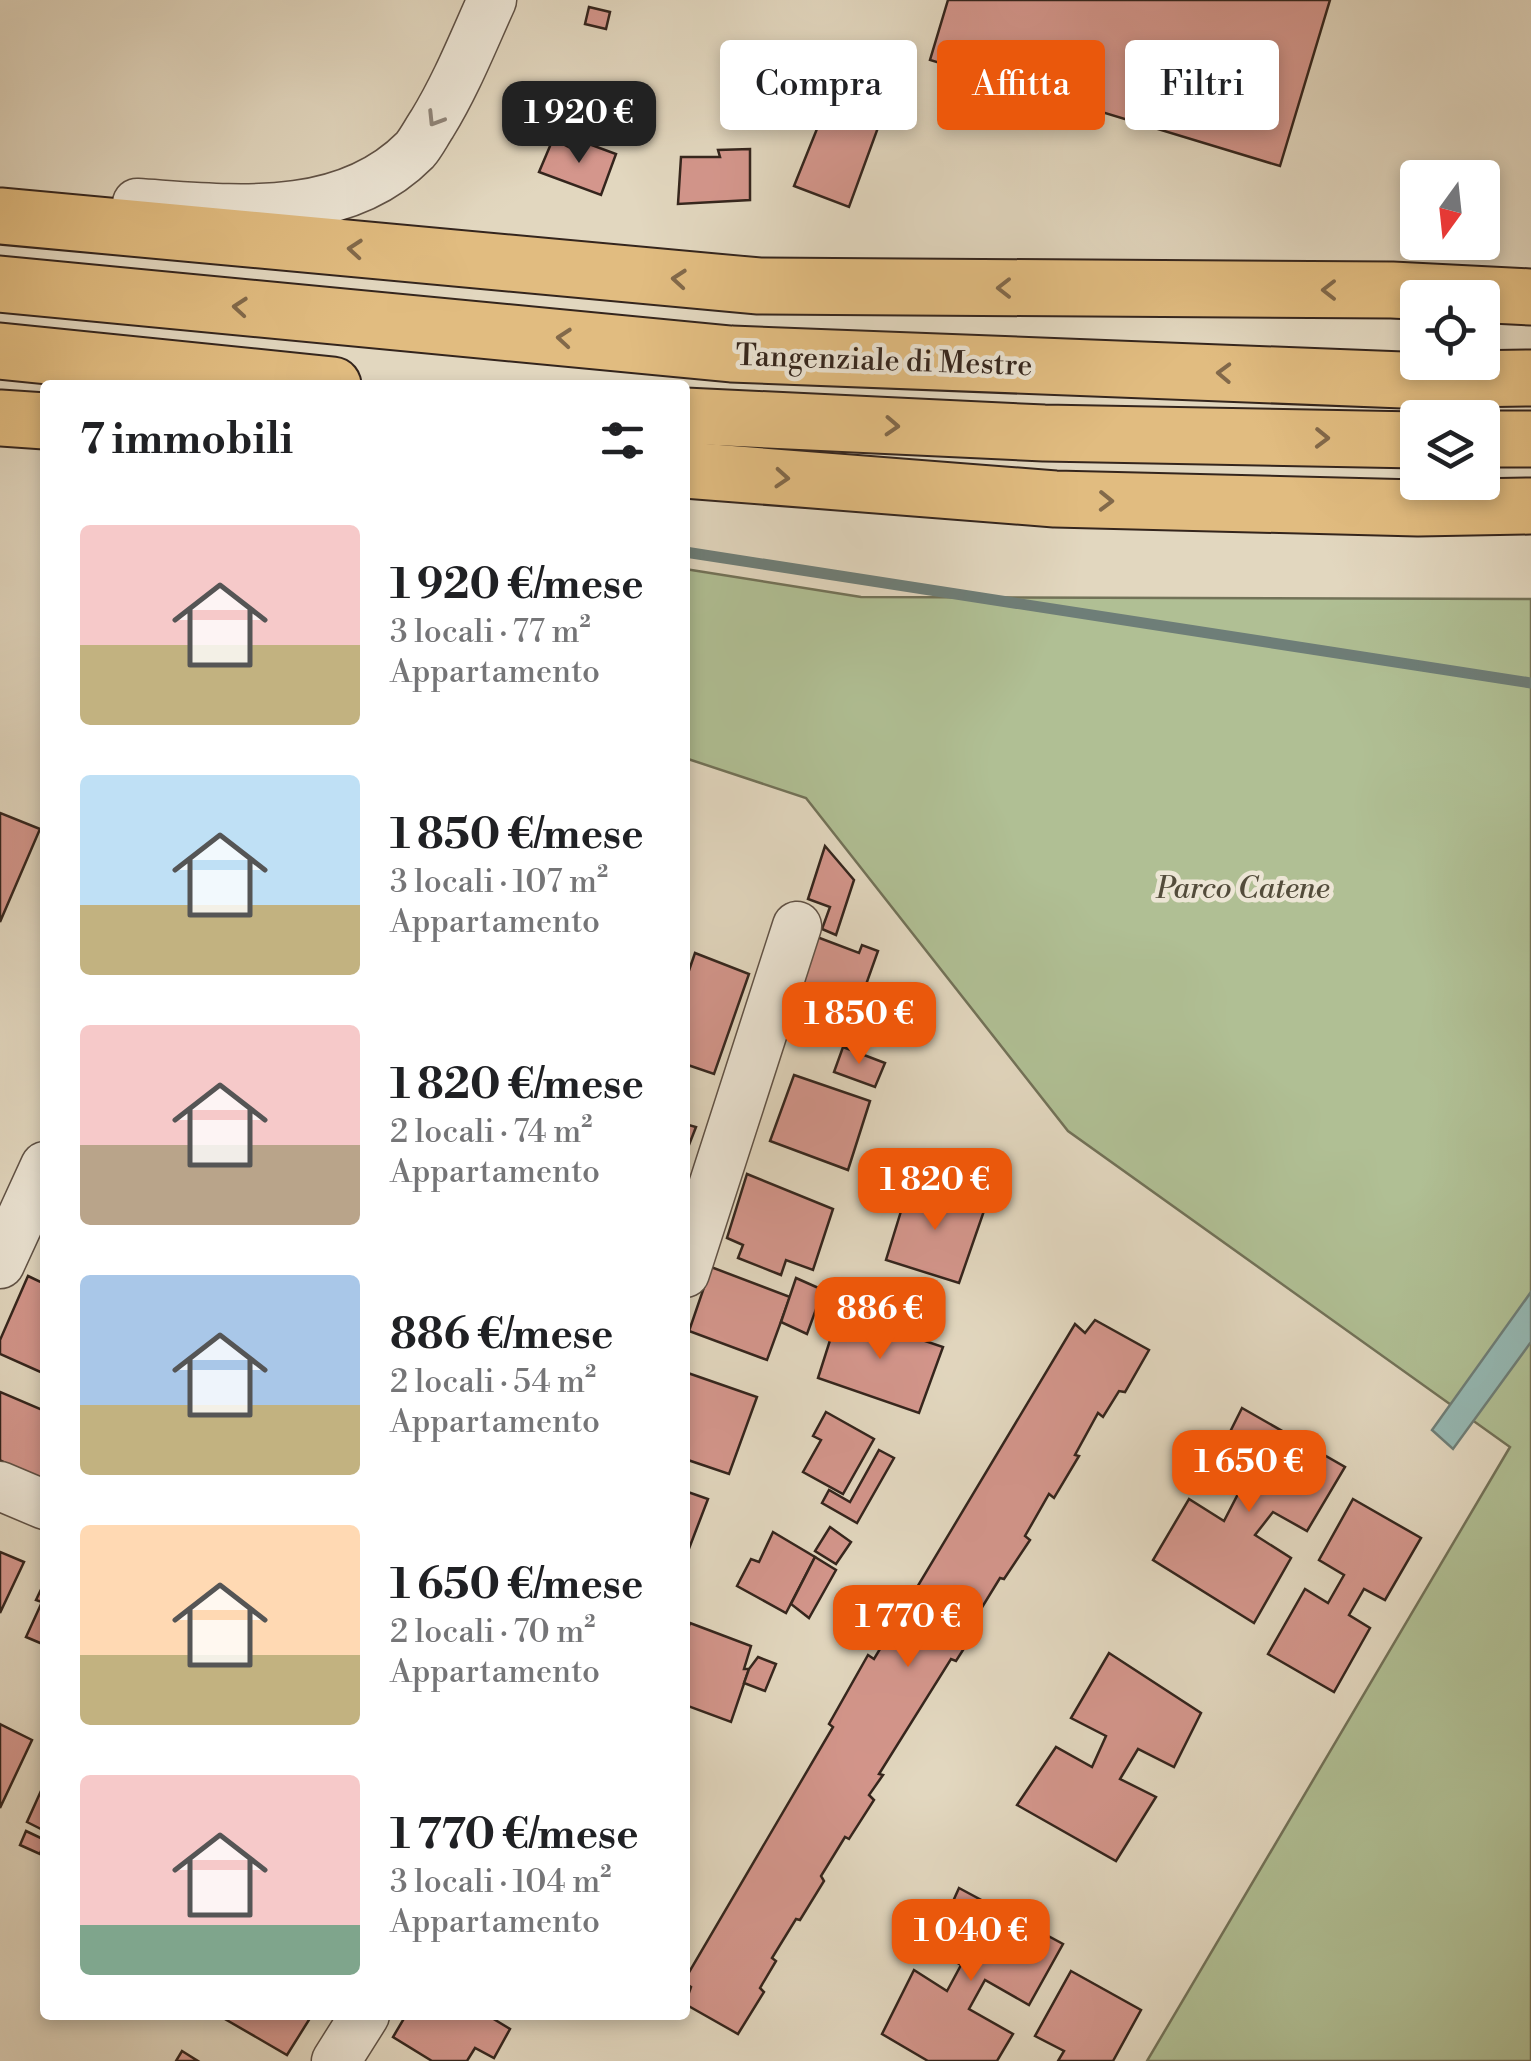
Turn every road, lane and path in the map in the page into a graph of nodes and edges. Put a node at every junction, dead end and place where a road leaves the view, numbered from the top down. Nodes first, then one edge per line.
1 (492, 0) edge
2 (0, 206) edge
3 (0, 216) edge
4 (0, 284) edge
5 (1531, 286) edge
6 (1392, 290) junction
7 (1531, 297) edge
8 (0, 351) edge
9 (1531, 378) edge
10 (284, 380) edge
11 (705, 417) edge
12 (0, 418) edge
13 (40, 421) edge
14 (1500, 439) edge
15 (1531, 439) edge
16 (1400, 440) edge
17 (690, 470) edge
18 (1531, 506) edge
19 (797, 926) dead end
20 (39, 1197) edge
21 (690, 1258) edge
22 (0, 1264) edge
23 (0, 1486) edge
24 (40, 1503) edge
25 (362, 2020) edge
26 (336, 2061) edge

1 -> 2 street
6 -> 3 highway
9 -> 4 highway, Tangenziale di Mestre
5 - 6 highway
6 - 7 highway
8 - 10 highway
11 -> 16 highway
12 - 13 highway
14 - 15 highway
17 -> 18 highway
19 - 21 street
20 - 22 street
23 - 24 street
25 - 26 street

